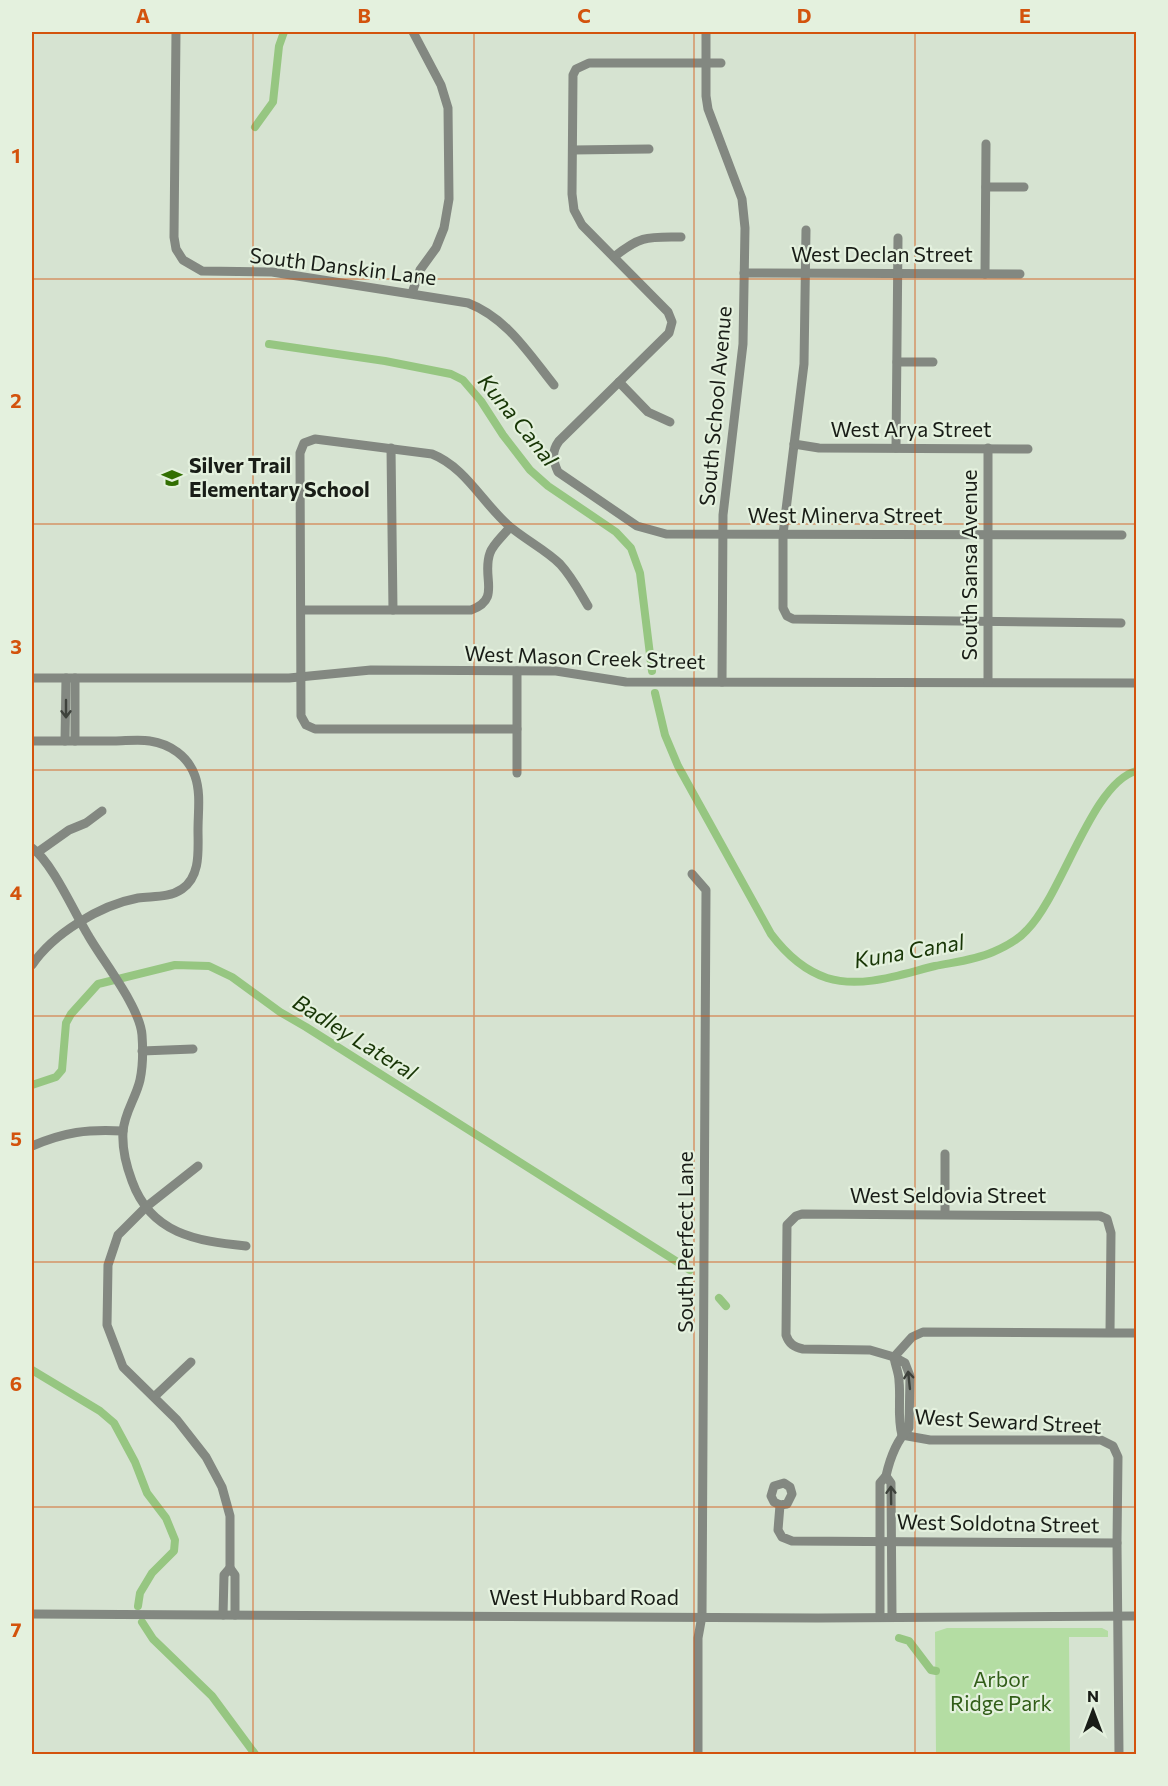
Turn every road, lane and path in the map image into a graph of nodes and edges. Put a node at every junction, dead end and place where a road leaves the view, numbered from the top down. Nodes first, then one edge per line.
1 (176, 32) edge
2 (413, 32) edge
3 (706, 32) edge
4 (706, 63) junction
5 (721, 63) dead end
6 (986, 144) dead end
7 (649, 149) dead end
8 (573, 150) junction
9 (986, 187) junction
10 (1024, 187) dead end
11 (806, 230) dead end
12 (681, 237) dead end
13 (898, 238) dead end
14 (614, 257) junction
15 (744, 273) junction
16 (806, 273) junction
17 (898, 274) junction
18 (986, 274) junction
19 (1020, 274) dead end
20 (412, 293) junction
21 (933, 362) dead end
22 (897, 363) junction
23 (619, 382) junction
24 (554, 385) dead end
25 (670, 422) dead end
26 (794, 444) junction
27 (392, 448) junction
28 (896, 448) junction
29 (988, 448) junction
30 (1028, 449) dead end
31 (510, 527) junction
32 (723, 534) junction
33 (783, 534) junction
34 (988, 535) junction
35 (1122, 535) dead end
36 (588, 606) dead end
37 (302, 610) junction
38 (393, 610) junction
39 (988, 621) junction
40 (1121, 623) dead end
41 (517, 671) junction
42 (302, 676) junction
43 (32, 678) edge
44 (70, 678) junction
45 (722, 682) junction
46 (988, 682) junction
47 (1137, 683) edge
48 (517, 729) junction
49 (32, 741) edge
50 (70, 741) junction
51 (518, 773) dead end
52 (102, 811) dead end
53 (35, 850) edge
54 (692, 874) dead end
55 (80, 922) junction
56 (32, 965) edge
57 (193, 1050) dead end
58 (142, 1051) junction
59 (123, 1131) junction
60 (32, 1146) edge
61 (945, 1154) dead end
62 (198, 1166) dead end
63 (146, 1207) junction
64 (945, 1214) junction
65 (246, 1246) dead end
66 (1110, 1333) junction
67 (1137, 1333) edge
68 (894, 1357) junction
69 (191, 1362) dead end
70 (154, 1397) junction
71 (902, 1435) junction
72 (886, 1476) junction
73 (780, 1505) dead end
74 (880, 1540) junction
75 (891, 1540) junction
76 (1117, 1543) junction
77 (230, 1568) junction
78 (32, 1614) edge
79 (223, 1615) junction
80 (235, 1615) junction
81 (1118, 1615) junction
82 (702, 1616) junction
83 (1137, 1616) edge
84 (880, 1617) junction
85 (892, 1617) junction
86 (698, 1755) edge
87 (1119, 1755) edge

1 - 20 street, South Danskin Lane
2 - 20 street
3 - 4 street, South School Avenue
4 - 5 street
4 - 8 street
4 - 15 street, South School Avenue
6 - 9 street
7 - 8 street
8 - 14 street
9 - 10 street
9 - 18 street
11 - 16 street
12 - 14 street
13 - 17 street
14 - 23 street
15 - 16 street, West Declan Street
15 - 32 street, South School Avenue
16 - 17 street, West Declan Street
16 - 26 street
17 - 18 street, West Declan Street
17 - 22 street
18 - 19 street, West Declan Street
20 - 24 street, South Danskin Lane
21 - 22 street
22 - 28 street
23 - 25 street
23 - 32 street, West Minerva Street
26 - 28 street, West Arya Street
26 - 33 street
27 - 31 street
27 - 37 street
27 - 38 street
28 - 29 street, West Arya Street
29 - 30 street, West Arya Street
29 - 34 street, South Sansa Avenue
31 - 36 street
31 - 38 street
32 - 33 street, West Minerva Street
32 - 45 street, South School Avenue
33 - 34 street, West Minerva Street
33 - 39 street
34 - 35 street, West Minerva Street
34 - 39 street, South Sansa Avenue
37 - 38 street
37 - 42 street
39 - 40 street
39 - 46 street, South Sansa Avenue
41 - 42 street, West Mason Creek Street
41 - 45 street, West Mason Creek Street
41 - 48 street
42 - 44 street, West Mason Creek Street
42 - 48 street
43 - 44 street, West Mason Creek Street
44 - 50 street
45 - 46 street, West Mason Creek Street
46 - 47 street, West Mason Creek Street
48 - 51 street
49 - 50 street
50 - 55 street
52 - 53 street
53 - 55 street
54 - 82 street, South Perfect Lane
55 - 56 street
55 - 58 street
57 - 58 street
58 - 59 street
59 - 60 street
59 - 63 street
61 - 64 street
62 - 63 street
63 - 65 street
63 - 70 street
64 - 66 street, West Seldovia Street
64 - 68 street, West Seldovia Street
66 - 67 street
66 - 68 street
68 - 71 street
69 - 70 street
70 - 77 street
71 - 72 street
71 - 76 street, West Seward Street
72 - 74 street
75 -> 72 street
73 - 74 street, West Soldotna Street
74 - 75 street, West Soldotna Street
74 - 84 street
75 - 76 street, West Soldotna Street
75 - 85 street
76 - 81 street
77 - 79 street
77 - 80 street
78 - 79 street, West Hubbard Road
79 - 80 street, West Hubbard Road
80 - 82 street, West Hubbard Road
81 - 83 street, West Hubbard Road
81 - 85 street, West Hubbard Road
81 - 87 street
82 - 84 street, West Hubbard Road
82 - 86 street, South Perfect Lane
84 - 85 street, West Hubbard Road

